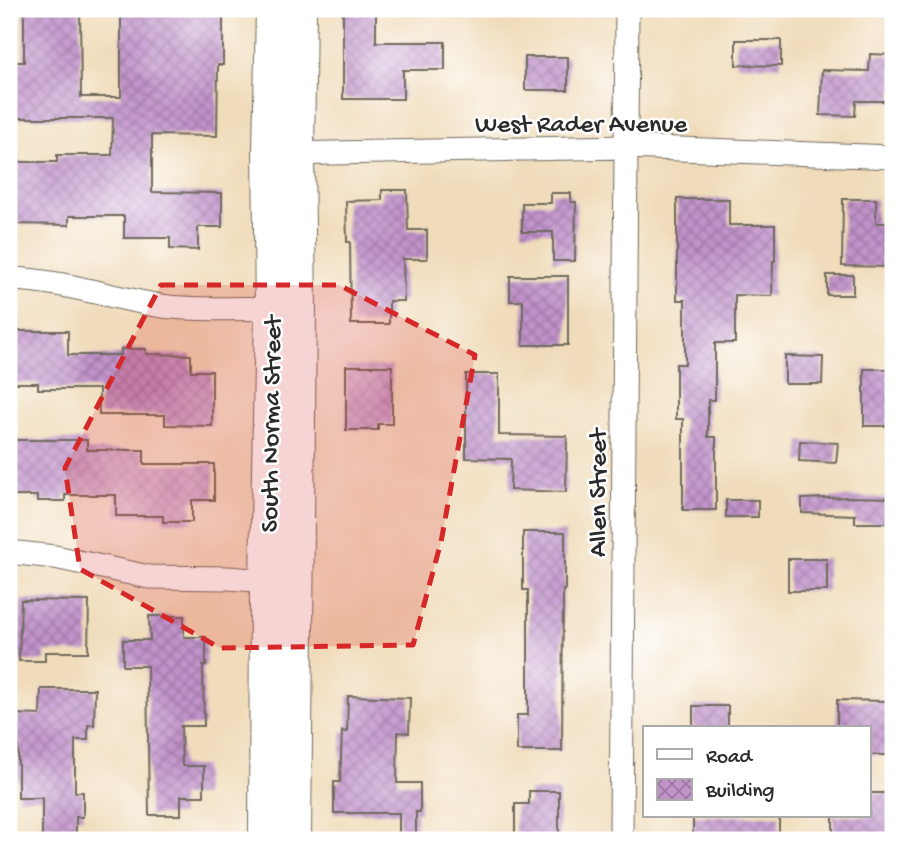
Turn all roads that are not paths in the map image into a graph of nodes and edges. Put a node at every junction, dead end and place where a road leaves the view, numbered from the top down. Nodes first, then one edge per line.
1 (272, 9) edge
2 (300, 9) edge
3 (627, 9) edge
4 (626, 147) junction
5 (283, 155) junction
6 (893, 157) edge
7 (9, 279) edge
8 (285, 310) junction
9 (9, 552) edge
10 (266, 580) junction
11 (298, 584) junction
12 (265, 840) edge
13 (295, 840) edge
14 (621, 840) edge

1 - 5 street, South Norma Street
2 - 5 street, South Norma Street
3 - 4 street, Allen Street
4 - 5 street, West Rader Avenue
4 - 6 street, West Rader Avenue
4 - 14 street, Allen Street
5 - 8 street, South Norma Street
7 - 8 street
8 - 10 street, South Norma Street
8 - 11 street, South Norma Street
9 - 10 street
10 - 11 street
10 - 12 street, South Norma Street
11 - 13 street, South Norma Street

